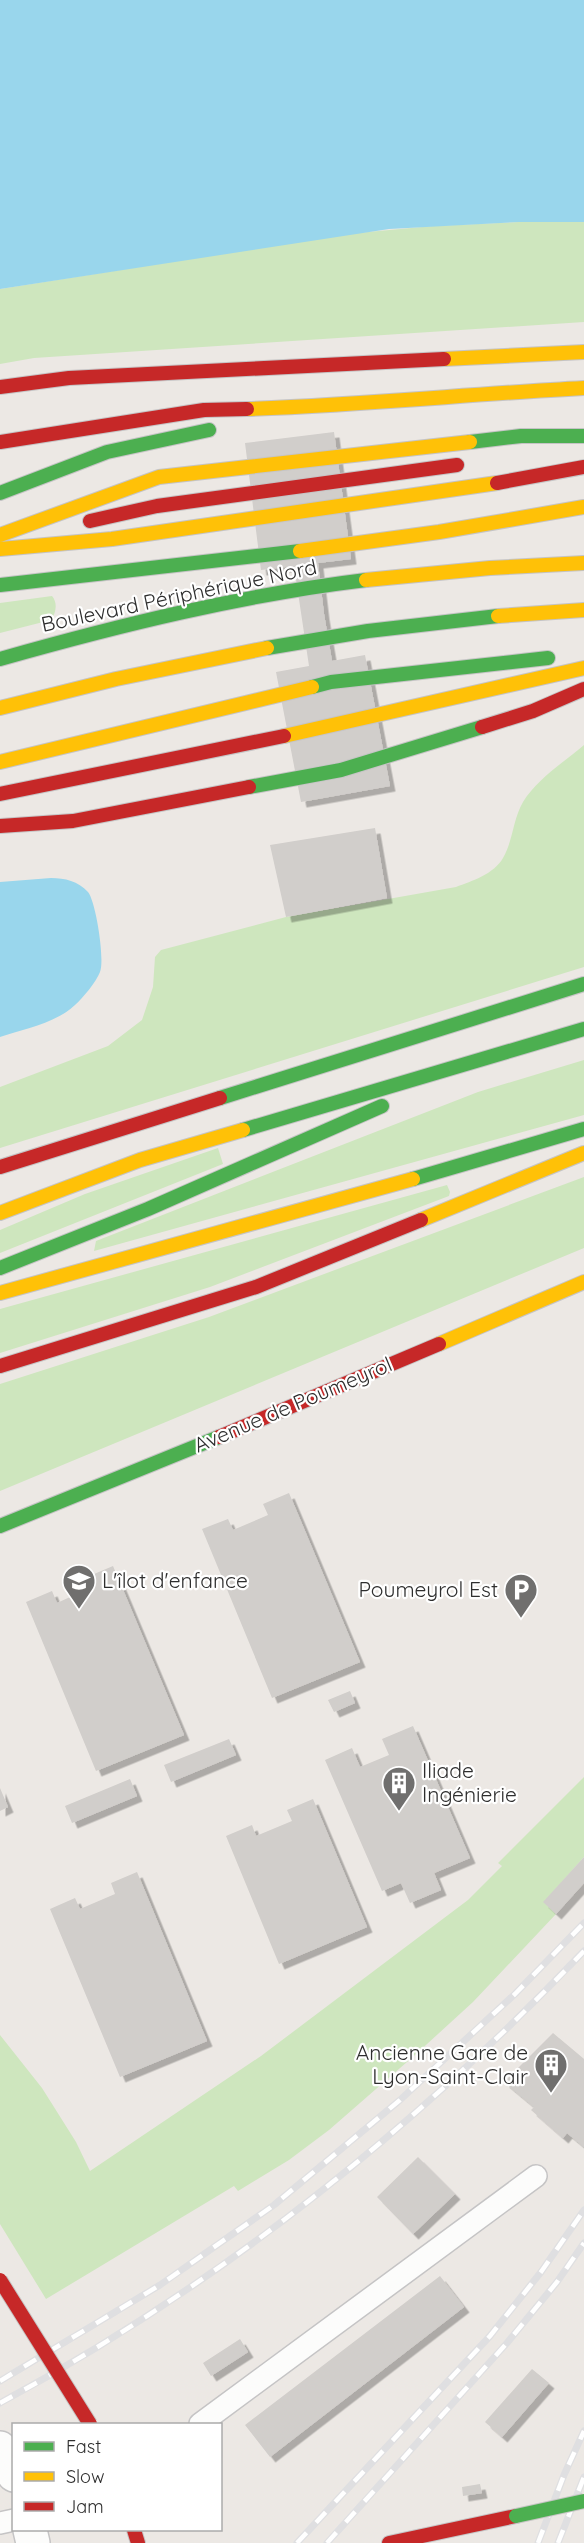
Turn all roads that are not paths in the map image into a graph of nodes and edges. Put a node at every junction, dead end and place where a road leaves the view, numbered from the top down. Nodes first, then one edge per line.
1 (584, 352) edge
2 (0, 387) edge
3 (584, 387) edge
4 (329, 406) junction
5 (584, 436) edge
6 (0, 442) edge
7 (473, 463) dead end
8 (584, 467) edge
9 (0, 493) edge
10 (584, 507) edge
11 (462, 514) dead end
12 (503, 523) junction
13 (78, 524) dead end
14 (56, 529) dead end
15 (0, 535) edge
16 (0, 542) edge
17 (0, 549) edge
18 (162, 552) dead end
19 (584, 563) edge
20 (0, 577) edge
21 (0, 585) edge
22 (584, 610) edge
23 (561, 656) dead end
24 (0, 659) edge
25 (584, 660) edge
26 (584, 668) edge
27 (584, 675) edge
28 (436, 685) dead end
29 (584, 689) edge
30 (483, 705) dead end
31 (0, 708) edge
32 (140, 727) junction
33 (200, 729) dead end
34 (0, 762) edge
35 (0, 794) edge
36 (0, 826) edge
37 (584, 984) edge
38 (584, 1029) edge
39 (507, 1052) junction
40 (584, 1128) edge
41 (584, 1153) edge
42 (0, 1167) edge
43 (0, 1213) edge
44 (0, 1268) edge
45 (584, 1282) edge
46 (0, 1293) edge
47 (0, 1366) edge
48 (0, 1526) edge
49 (536, 2176) dead end
50 (0, 2280) edge
51 (89, 2423) edge
52 (202, 2423) edge
53 (0, 2448) edge
54 (12, 2471) edge
55 (584, 2501) edge
56 (389, 2543) edge

1 - 2 main road
3 - 4 main road
4 - 6 main road
4 - 9 main road
5 - 15 main road
7 - 13 main road
8 - 17 main road
10 - 12 main road
11 - 12 main road
12 - 21 main road
14 - 16 main road
18 - 20 main road
19 - 24 main road, Boulevard Périphérique Nord
22 - 31 main road
23 - 32 main road
25 - 28 main road
26 - 35 main road
27 - 30 main road
29 - 36 main road
32 - 33 main road
32 - 34 main road
37 - 42 main road
38 - 39 main road
39 - 43 main road
39 - 44 main road
40 - 46 main road
41 - 47 main road
45 - 48 main road, Avenue de Poumeyrol
49 - 52 lane
50 - 51 main road, bridge
53 - 54 street
55 - 56 main road, bridge

